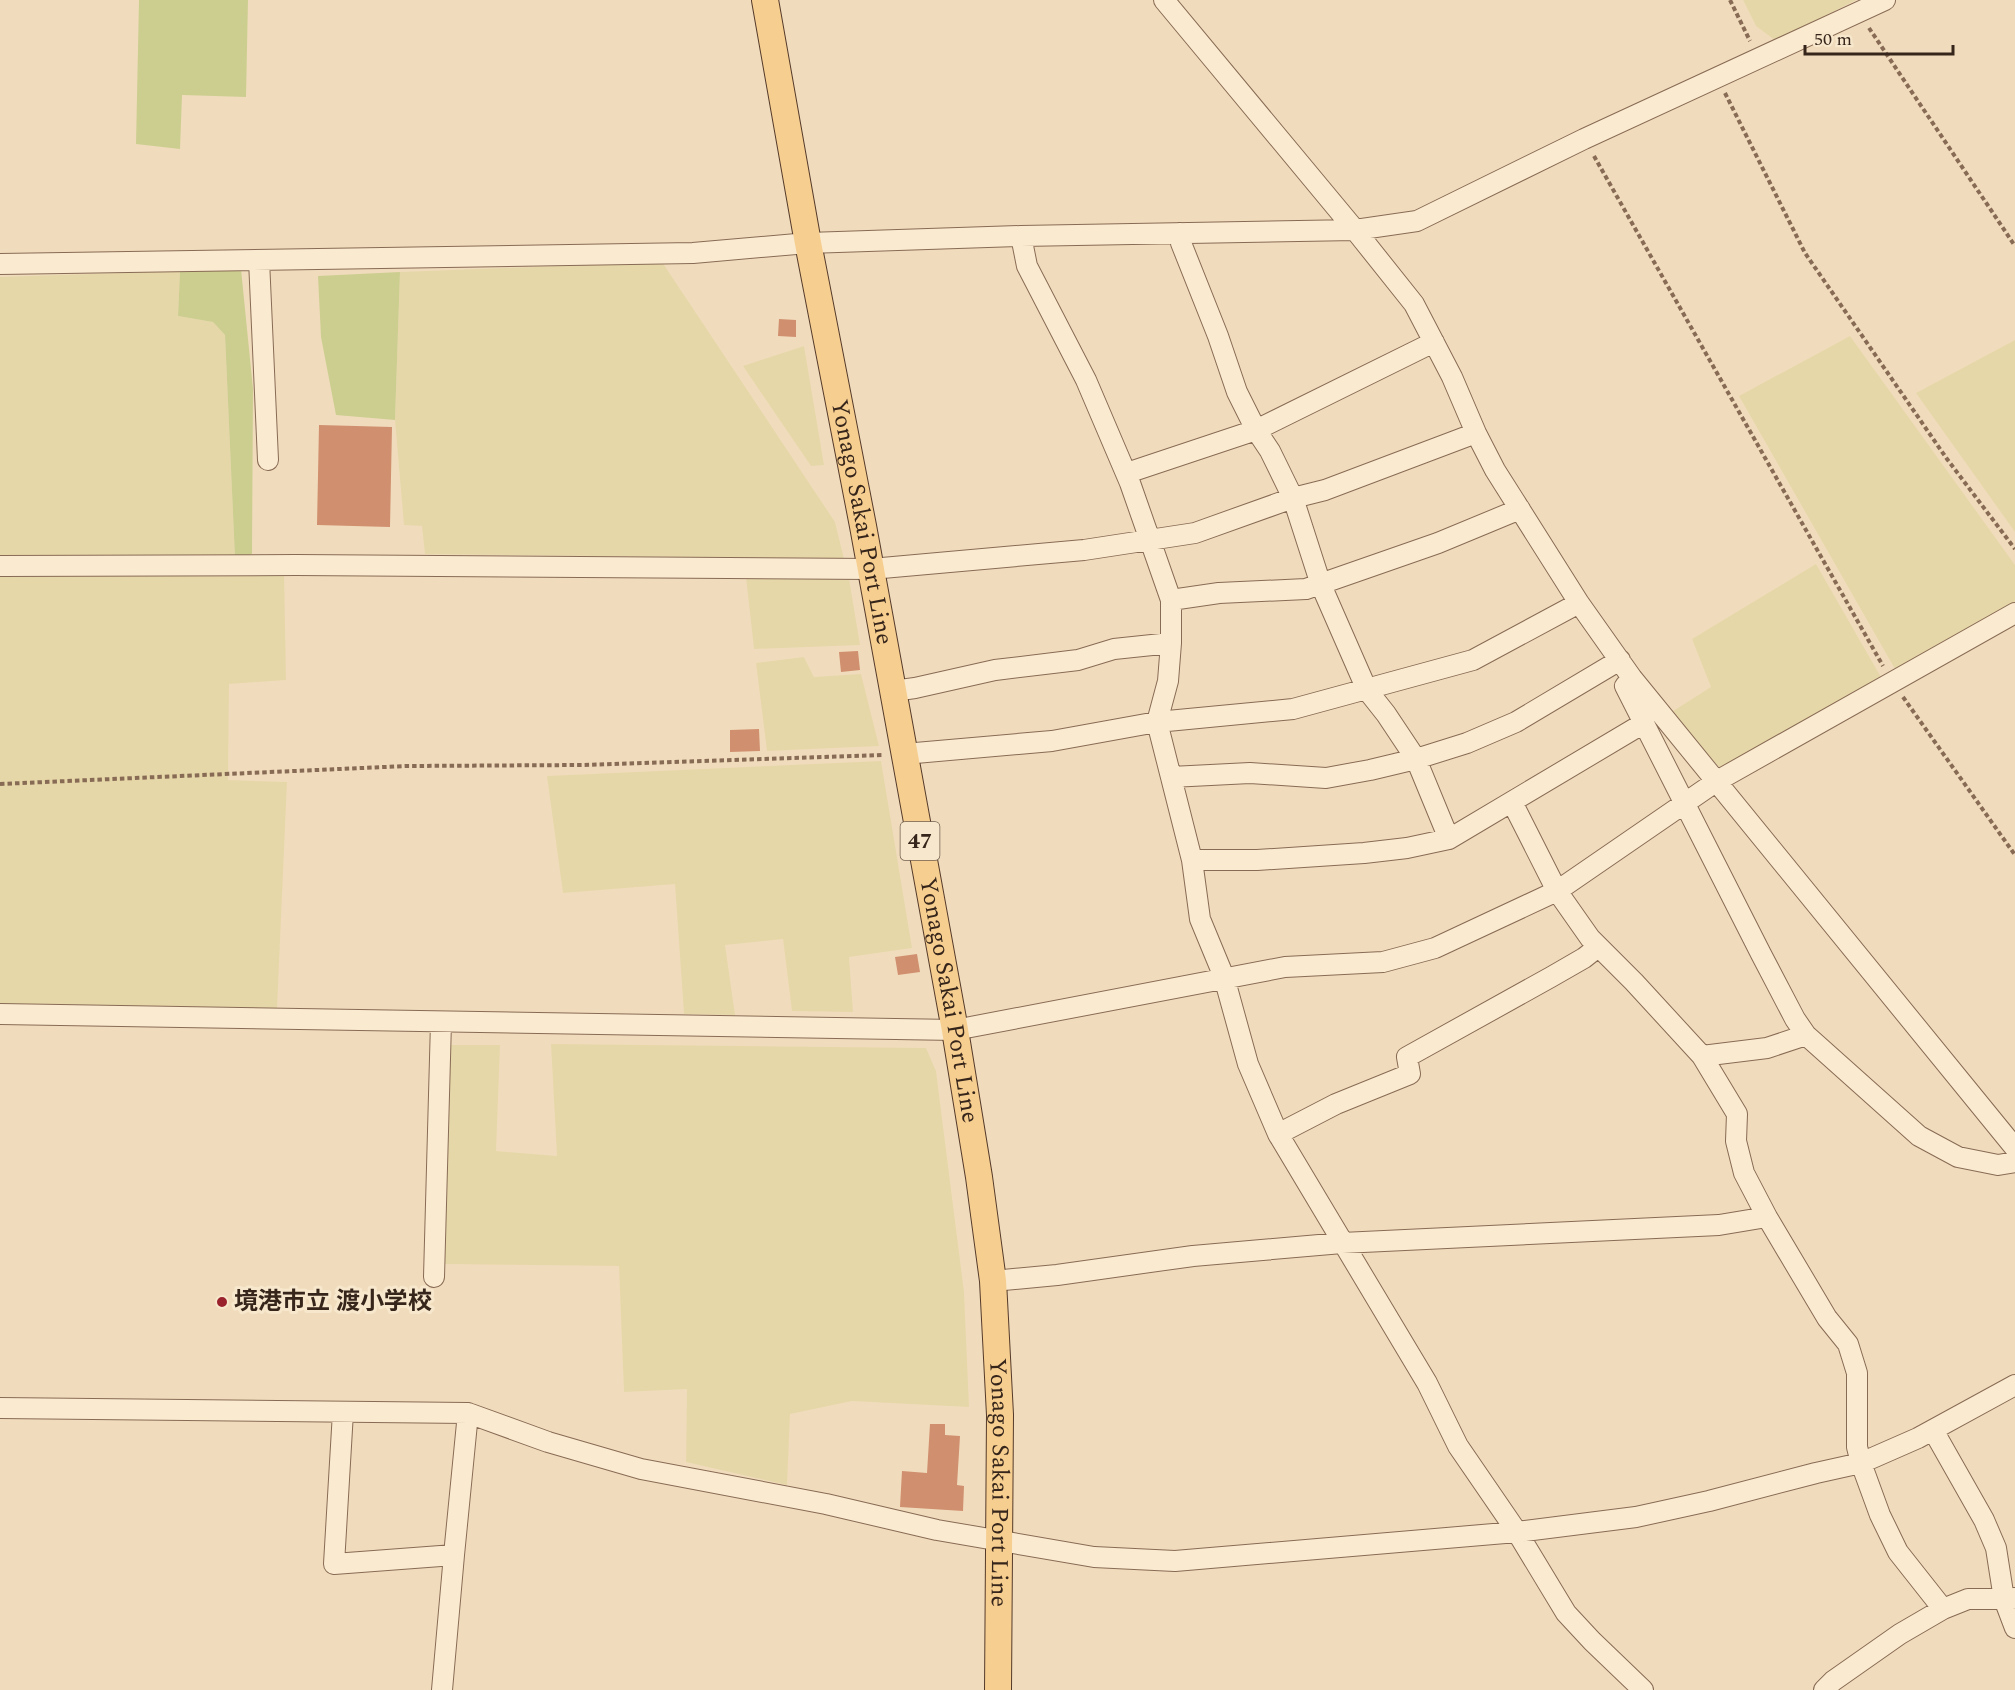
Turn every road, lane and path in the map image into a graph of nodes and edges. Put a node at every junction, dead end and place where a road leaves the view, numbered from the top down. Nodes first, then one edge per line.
1 (765, 0) edge
2 (1164, 0) edge
3 (1730, 0) edge
4 (1885, 0) edge
5 (1858, 13) junction
6 (1758, 58) junction
7 (1718, 78) junction
8 (1584, 140) junction
9 (1355, 230) junction
10 (1180, 233) junction
11 (1021, 236) junction
12 (808, 243) junction
13 (2015, 246) edge
14 (259, 260) junction
15 (0, 264) edge
16 (1434, 342) junction
17 (1256, 430) junction
18 (1476, 433) junction
19 (268, 460) dead end
20 (1126, 473) junction
21 (1293, 498) junction
22 (1520, 509) junction
23 (1150, 541) junction
24 (2015, 549) edge
25 (0, 566) edge
26 (871, 568) junction
27 (1321, 585) junction
28 (1171, 600) junction
29 (1579, 603) junction
30 (2015, 613) edge
31 (1171, 643) junction
32 (1620, 660) junction
33 (1632, 678) junction
34 (1893, 682) junction
35 (1366, 690) junction
36 (893, 691) junction
37 (1157, 722) junction
38 (1644, 723) junction
39 (904, 754) junction
40 (1416, 759) junction
41 (1171, 777) junction
42 (1717, 781) junction
43 (0, 784) edge
44 (1512, 802) junction
45 (1685, 803) junction
46 (1449, 838) junction
47 (2015, 855) edge
48 (1192, 860) junction
49 (1557, 891) junction
50 (1598, 946) junction
51 (1224, 977) junction
52 (0, 1014) edge
53 (441, 1022) junction
54 (955, 1030) junction
55 (1806, 1035) junction
56 (1702, 1056) junction
57 (1278, 1134) junction
58 (2015, 1148) edge
59 (2015, 1162) edge
60 (1767, 1217) junction
61 (1342, 1243) junction
62 (435, 1277) dead end
63 (993, 1281) junction
64 (2015, 1385) edge
65 (0, 1408) edge
66 (343, 1412) junction
67 (468, 1413) junction
68 (1933, 1430) junction
69 (1861, 1464) junction
70 (1517, 1532) junction
71 (1000, 1540) junction
72 (454, 1555) junction
73 (2009, 1598) edge
74 (1943, 1609) junction
75 (2015, 1628) edge
76 (442, 1690) edge
77 (998, 1690) edge
78 (1643, 1690) edge
79 (1824, 1690) edge

1 - 12 main road, Yonago Sakai Port Line / 47
2 - 9 street
3 - 6 path
4 - 5 street
5 - 6 street
5 - 13 path
6 - 7 street
7 - 8 street
7 - 24 path
8 - 9 street
8 - 34 path
9 - 10 street
9 - 16 street
10 - 11 street
10 - 17 street
11 - 12 street
11 - 20 street
12 - 14 street
12 - 26 main road, Yonago Sakai Port Line / 47
14 - 15 street
14 - 19 street
16 - 17 street
16 - 18 street
17 - 20 street
17 - 21 street
18 - 21 street
18 - 22 street
20 - 23 street
21 - 23 street
21 - 27 street
22 - 27 street
22 - 29 street
23 - 26 street
23 - 28 street
25 - 26 street
26 - 36 main road, Yonago Sakai Port Line / 47
27 - 28 street
27 - 35 street
28 - 31 street
29 - 32 street
29 - 35 street
30 - 34 street
31 - 36 street
31 - 37 street
32 - 33 street
32 - 40 street
33 - 38 street
33 - 42 street
34 - 42 street
34 - 47 path
35 - 37 street
35 - 40 street
36 - 39 main road, Yonago Sakai Port Line / 47
37 - 39 street
37 - 41 street
38 - 44 street
38 - 45 street
39 - 43 path
39 - 54 main road, Yonago Sakai Port Line / 47
40 - 41 street
40 - 46 street
41 - 48 street
42 - 45 street
42 - 58 street
44 - 46 street
44 - 49 street
45 - 49 street
45 - 55 street
46 - 48 street
48 - 51 street
49 - 50 street
49 - 51 street
50 - 56 street
50 - 57 street
51 - 54 street
51 - 57 street
52 - 53 street
53 - 54 street
53 - 62 street
54 - 63 main road, Yonago Sakai Port Line / 47
55 - 56 street
55 - 59 street
56 - 60 street
57 - 61 street
60 - 61 street
60 - 69 street
61 - 63 street
61 - 70 street
63 - 71 main road, Yonago Sakai Port Line / 47
64 - 68 street
65 - 66 street
66 - 67 street
66 - 72 street
67 - 71 street
67 - 72 street
68 - 69 street
68 - 73 street
69 - 70 street
69 - 74 street
70 - 71 street
70 - 78 street
71 - 77 main road, Yonago Sakai Port Line / 47
72 - 76 street
73 - 74 street
73 - 75 street
74 - 79 street

